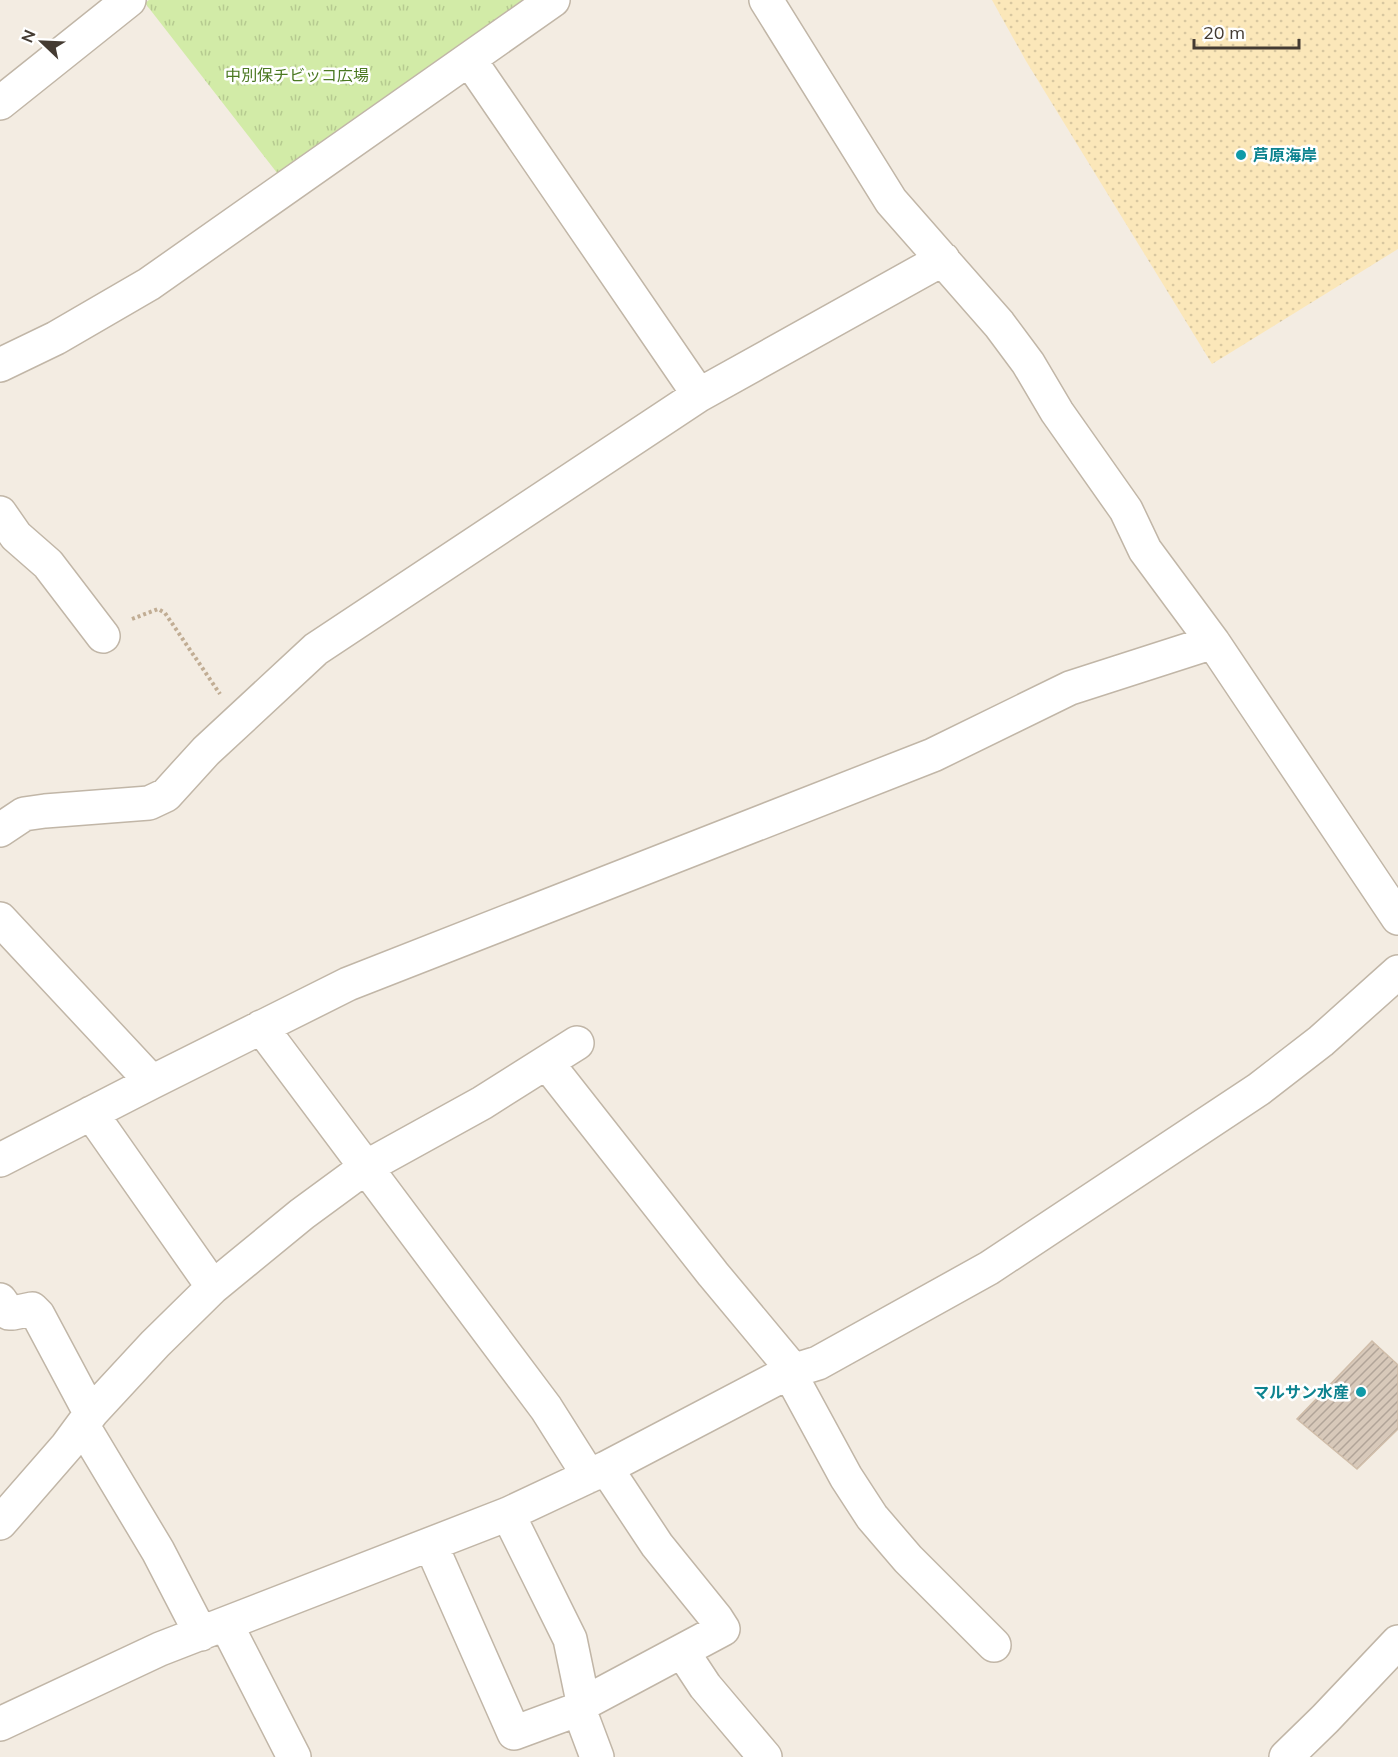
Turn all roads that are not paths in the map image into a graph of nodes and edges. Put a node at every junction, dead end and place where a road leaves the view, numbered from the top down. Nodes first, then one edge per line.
1 (129, 0) edge
2 (553, 0) edge
3 (766, 0) edge
4 (469, 59) junction
5 (0, 103) edge
6 (943, 259) junction
7 (0, 365) edge
8 (699, 394) junction
9 (0, 513) edge
10 (103, 636) road end
11 (1213, 642) junction
12 (0, 830) edge
13 (1398, 918) edge
14 (0, 919) edge
15 (1398, 972) edge
16 (261, 1027) junction
17 (577, 1043) dead end
18 (547, 1063) junction
19 (152, 1082) junction
20 (91, 1113) junction
21 (0, 1160) edge
22 (366, 1167) junction
23 (213, 1287) junction
24 (0, 1300) edge
25 (791, 1371) junction
26 (86, 1419) junction
27 (597, 1472) junction
28 (508, 1514) junction
29 (0, 1523) edge
30 (431, 1545) junction
31 (214, 1629) junction
32 (1398, 1642) edge
33 (994, 1645) dead end
34 (682, 1651) junction
35 (581, 1703) junction
36 (0, 1724) edge
37 (294, 1757) edge
38 (597, 1757) edge
39 (765, 1757) edge
40 (1286, 1757) edge

1 - 5 street
2 - 4 street
3 - 6 street
4 - 7 street
4 - 8 street
6 - 8 street
6 - 11 street
8 - 12 street
9 - 10 street
11 - 13 street
11 - 16 street
14 - 19 street
15 - 25 street
16 - 19 street
16 - 22 street
17 - 18 street
18 - 22 street
18 - 25 street
19 - 20 street
20 - 21 street
20 - 23 street
22 - 23 street
22 - 27 street
23 - 26 street
24 - 26 street
25 - 27 street
25 - 33 street
26 - 29 street
26 - 31 street
27 - 28 street
27 - 34 street
28 - 30 street
28 - 35 street
30 - 31 street
30 - 35 street
31 - 36 street
31 - 37 street
32 - 40 street
34 - 35 street
34 - 39 street
35 - 38 street

